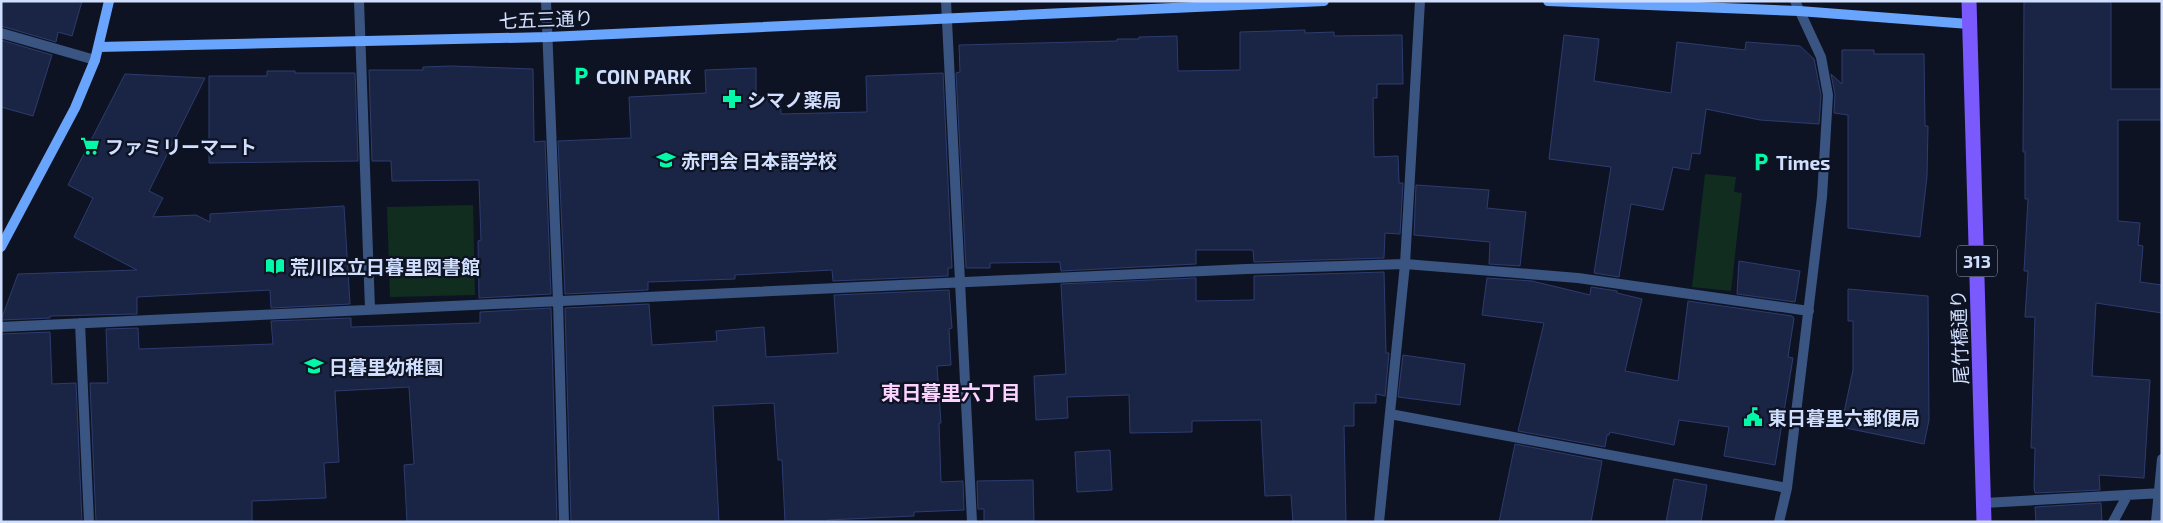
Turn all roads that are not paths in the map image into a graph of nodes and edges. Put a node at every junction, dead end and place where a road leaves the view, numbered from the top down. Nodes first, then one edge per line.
1 (109, 1) edge
2 (359, 1) edge
3 (546, 1) edge
4 (946, 1) edge
5 (1324, 1) edge
6 (1420, 1) edge
7 (1548, 1) edge
8 (1969, 1) edge
9 (1797, 6) edge
10 (947, 19) junction
11 (1969, 24) junction
12 (1, 33) edge
13 (548, 37) junction
14 (360, 41) junction
15 (98, 47) junction
16 (95, 60) junction
17 (1, 247) edge
18 (1405, 264) junction
19 (960, 282) junction
20 (558, 301) junction
21 (370, 309) junction
22 (1809, 311) junction
23 (80, 323) junction
24 (1, 327) edge
25 (1390, 414) junction
26 (2162, 460) edge
27 (1787, 488) junction
28 (2160, 493) edge
29 (2127, 496) junction
30 (1984, 503) junction
31 (89, 522) edge
32 (564, 522) edge
33 (972, 522) edge
34 (1379, 522) edge
35 (1779, 522) edge
36 (1984, 522) edge
37 (2113, 522) edge
38 (2156, 522) edge

1 - 15 street
2 - 14 street
3 - 13 street
4 - 10 street
5 - 10 street, 七五三通り
6 - 18 street
7 - 9 street
8 - 11 main road, 尾竹橋通り / 313
9 - 11 street
9 - 22 street
10 - 13 street, 七五三通り
10 - 19 street
11 - 30 main road, 尾竹橋通り / 313
12 - 16 street
13 - 14 street, 七五三通り
13 - 20 street
14 - 15 street, 七五三通り
14 - 21 street
15 - 16 street
16 - 17 street
18 - 19 street
18 - 22 street
18 - 25 street
19 - 20 street
19 - 33 street
20 - 21 street
20 - 32 street
21 - 23 street
22 - 27 street
23 - 24 street
23 - 31 street
25 - 27 street
25 - 34 street
26 - 28 street
27 - 35 street
28 - 29 street
28 - 38 street
29 - 30 street
29 - 37 street
30 - 36 main road, 尾竹橋通り / 313

